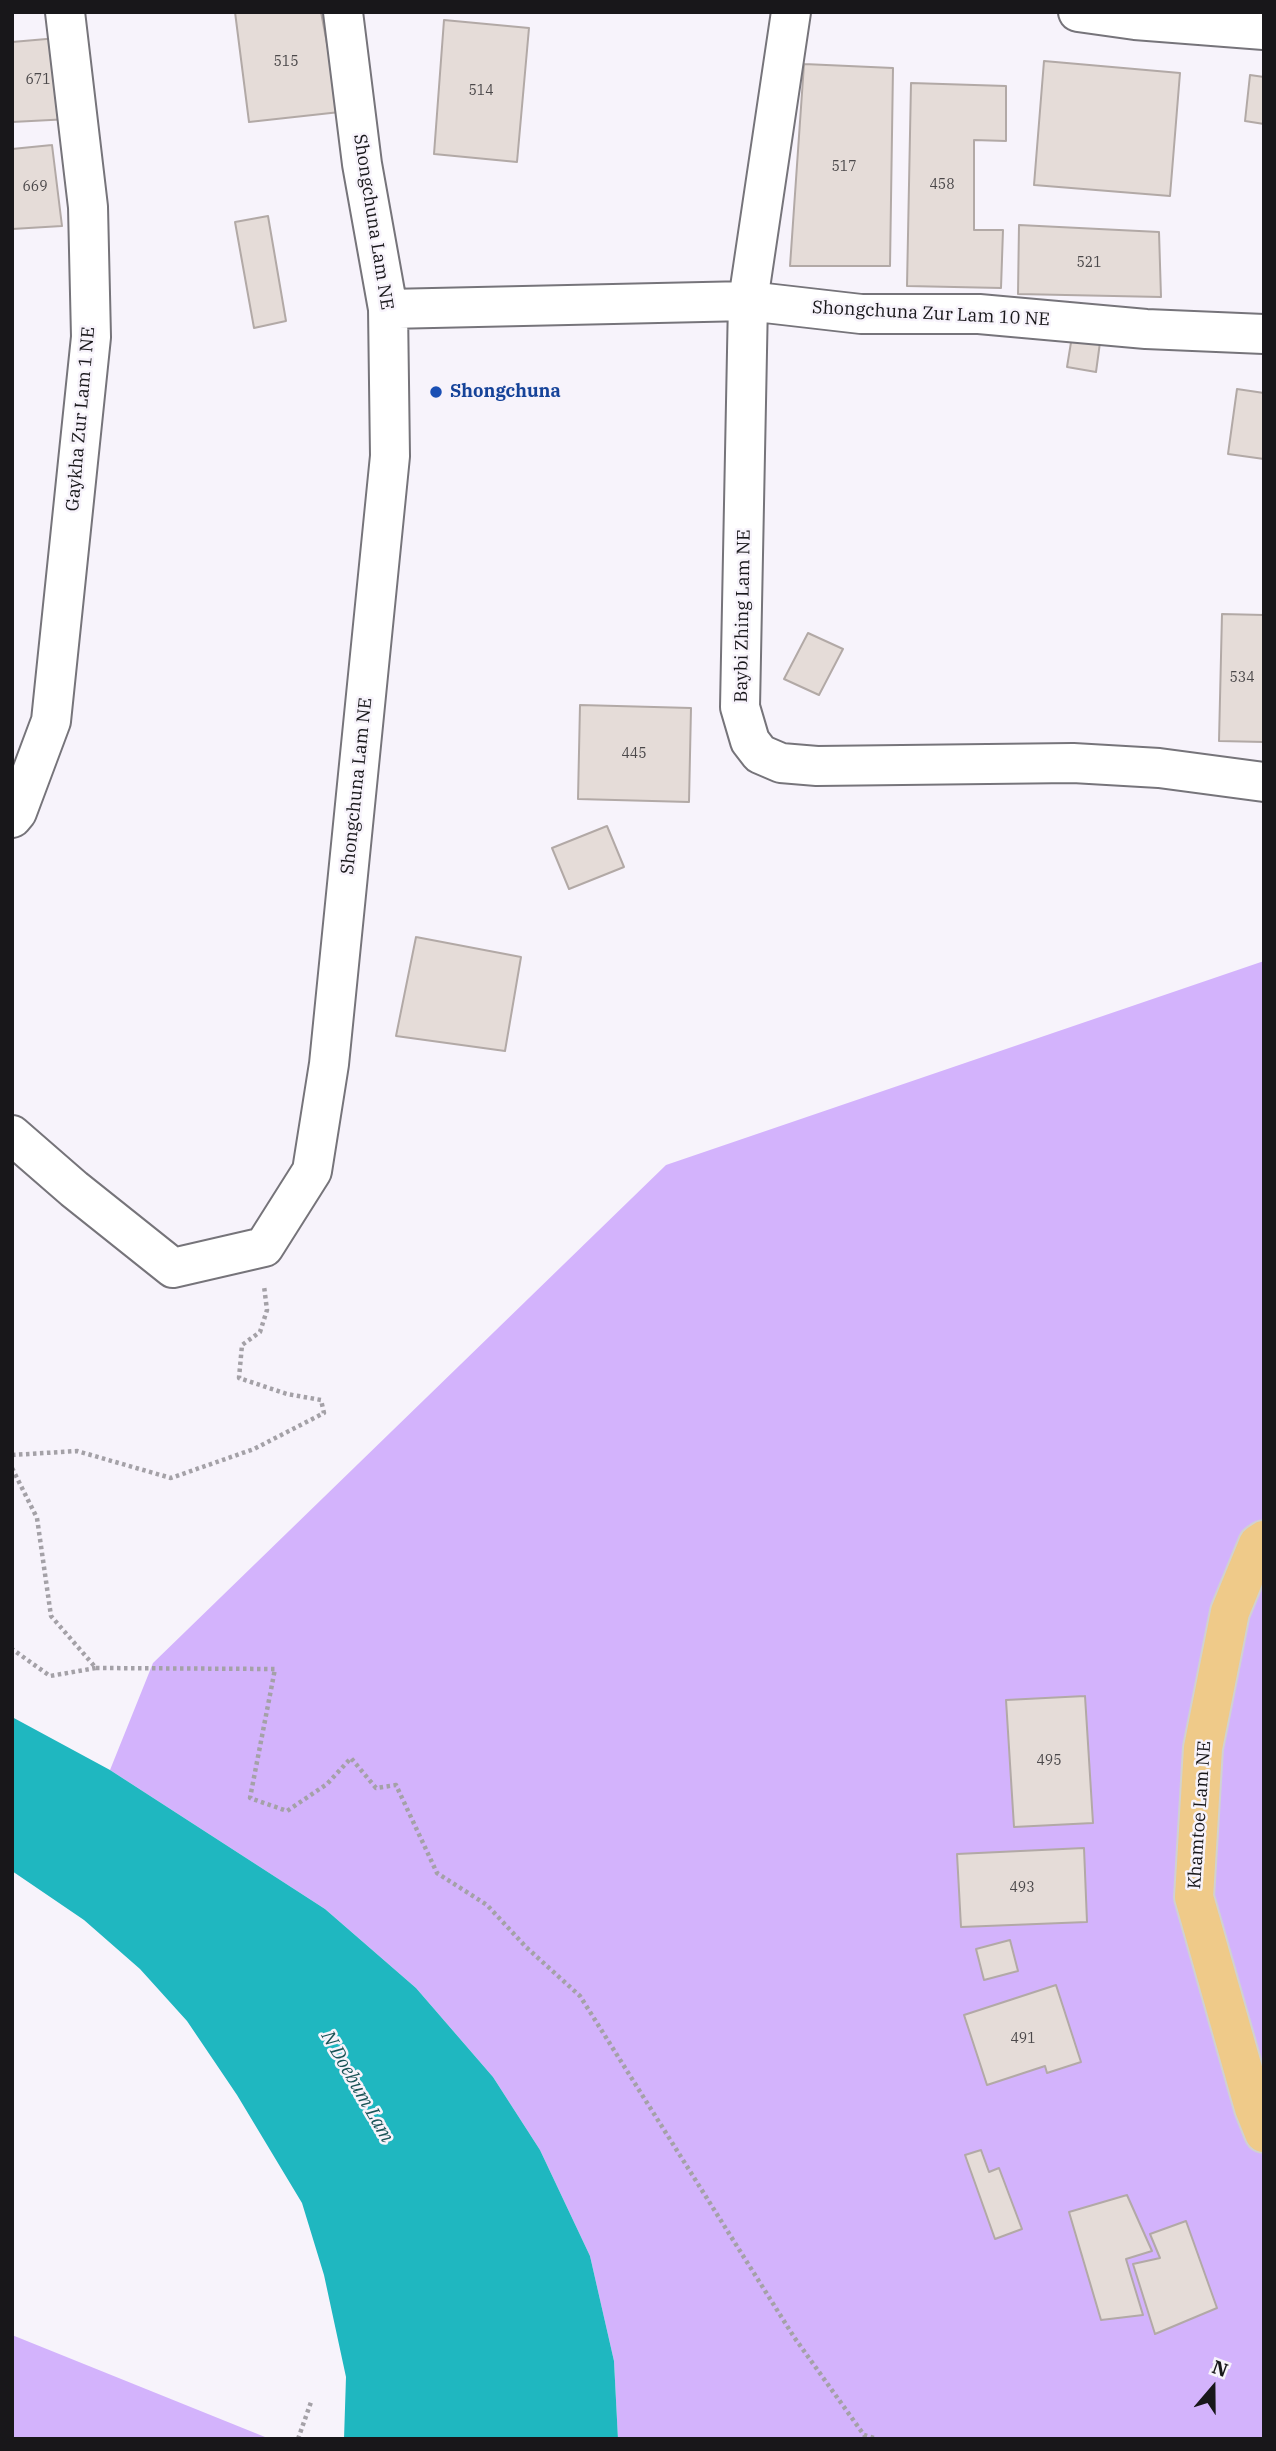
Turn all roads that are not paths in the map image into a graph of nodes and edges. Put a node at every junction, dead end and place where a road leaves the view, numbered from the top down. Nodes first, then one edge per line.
1 (65, 12) edge
2 (343, 12) edge
3 (791, 12) edge
4 (1078, 12) edge
5 (1135, 16) edge
6 (1264, 30) edge
7 (748, 301) junction
8 (388, 309) junction
9 (1264, 334) edge
10 (1264, 782) edge
11 (12, 818) edge
12 (12, 1135) edge
13 (1264, 1540) edge
14 (1264, 2133) edge

1 - 11 street, Gaykha Zur Lam 1 NE
2 - 8 street, Shongchuna Lam NE
3 - 7 street, Baybi Zhing Lam NE
4 - 5 street
5 - 6 street
7 - 8 street, Shongchuna Zur Lam 10 NE
7 - 9 street, Shongchuna Zur Lam 10 NE
7 - 10 street, Baybi Zhing Lam NE
8 - 12 street, Shongchuna Lam NE
13 - 14 main road, Khamtoe Lam NE

